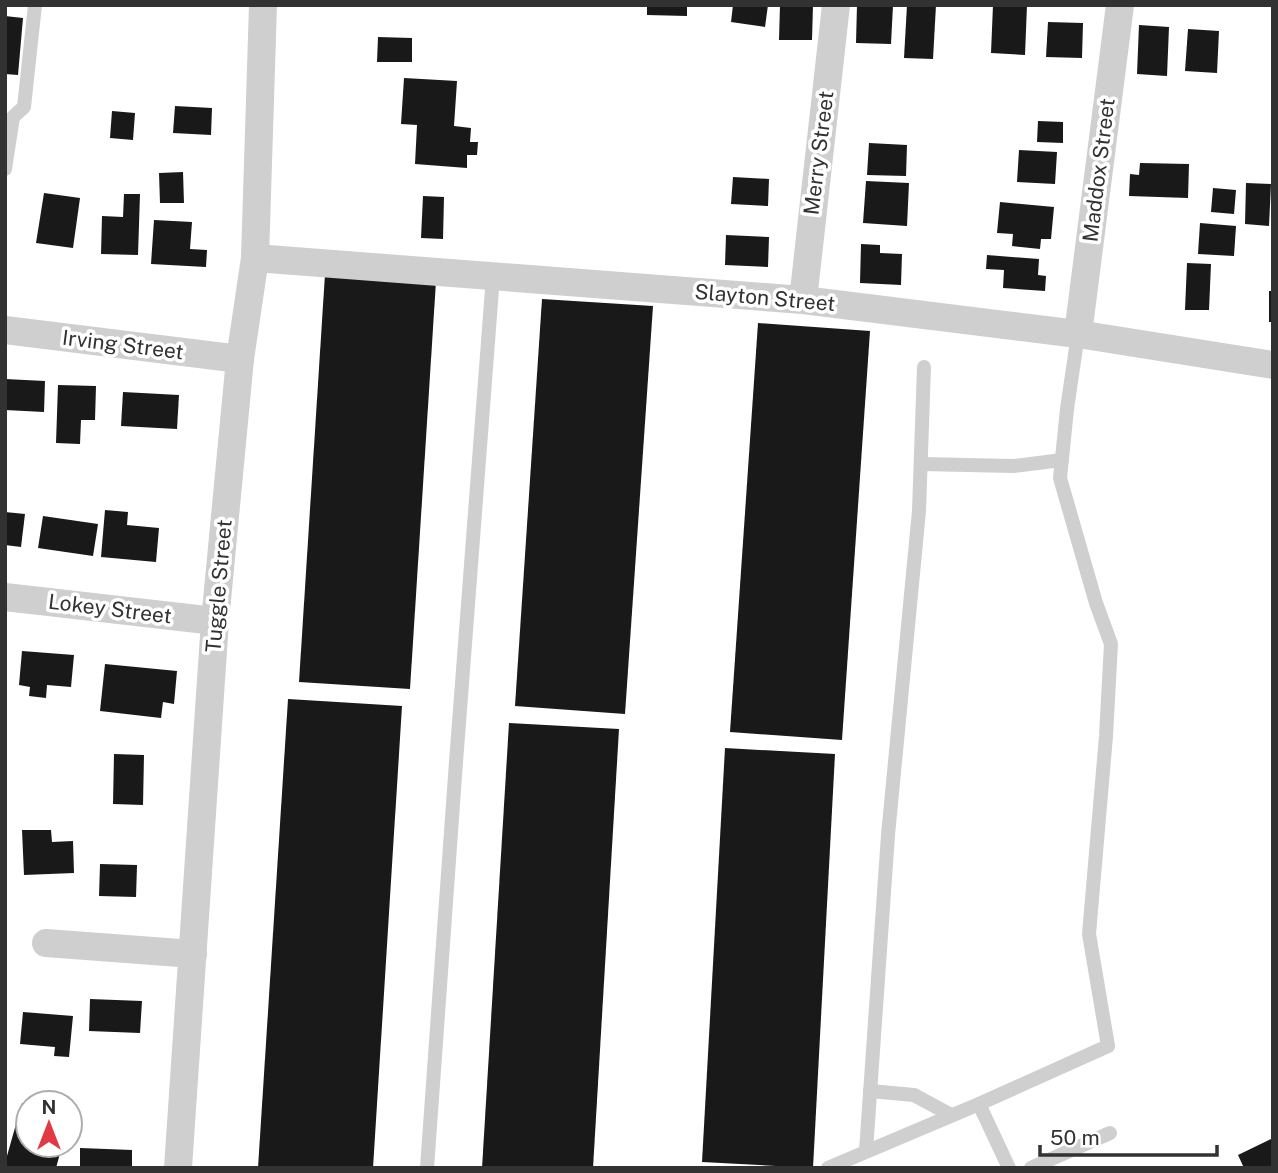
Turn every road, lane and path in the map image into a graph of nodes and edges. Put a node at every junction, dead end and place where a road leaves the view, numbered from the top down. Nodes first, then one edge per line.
1 (35, 5) edge
2 (263, 5) edge
3 (836, 5) edge
4 (1120, 5) edge
5 (9, 116) edge
6 (5, 169) edge
7 (255, 258) junction
8 (493, 276) junction
9 (803, 300) junction
10 (5, 330) edge
11 (1078, 334) junction
12 (240, 359) junction
13 (1273, 365) edge
14 (924, 367) dead end
15 (1062, 460) junction
16 (921, 464) junction
17 (5, 597) edge
18 (215, 621) junction
19 (46, 943) dead end
20 (193, 954) junction
21 (870, 1091) junction
22 (979, 1104) junction
23 (951, 1115) junction
24 (1110, 1133) dead end
25 (866, 1151) junction
26 (178, 1168) edge
27 (427, 1168) edge
28 (828, 1168) edge
29 (1009, 1168) edge
30 (1031, 1168) edge

1 - 5 lane
2 - 7 street, Tuggle Street
3 - 9 street, Merry Street
4 - 11 street, Maddox Street
5 - 6 lane
7 - 8 street, Slayton Street
7 - 12 street, Tuggle Street
8 - 9 street, Slayton Street
8 - 27 lane
9 - 11 street, Slayton Street
10 - 12 street, Irving Street
11 - 13 street, Slayton Street
11 - 15 lane
12 - 18 street, Tuggle Street
14 - 16 lane
15 - 16 lane
15 - 22 lane
16 - 21 lane
17 - 18 street, Lokey Street
18 - 20 street, Tuggle Street
19 - 20 street
20 - 26 street, Tuggle Street
21 - 23 lane
21 - 25 lane
22 - 23 lane
22 - 29 lane
23 - 25 lane
24 - 30 lane
25 - 28 lane

